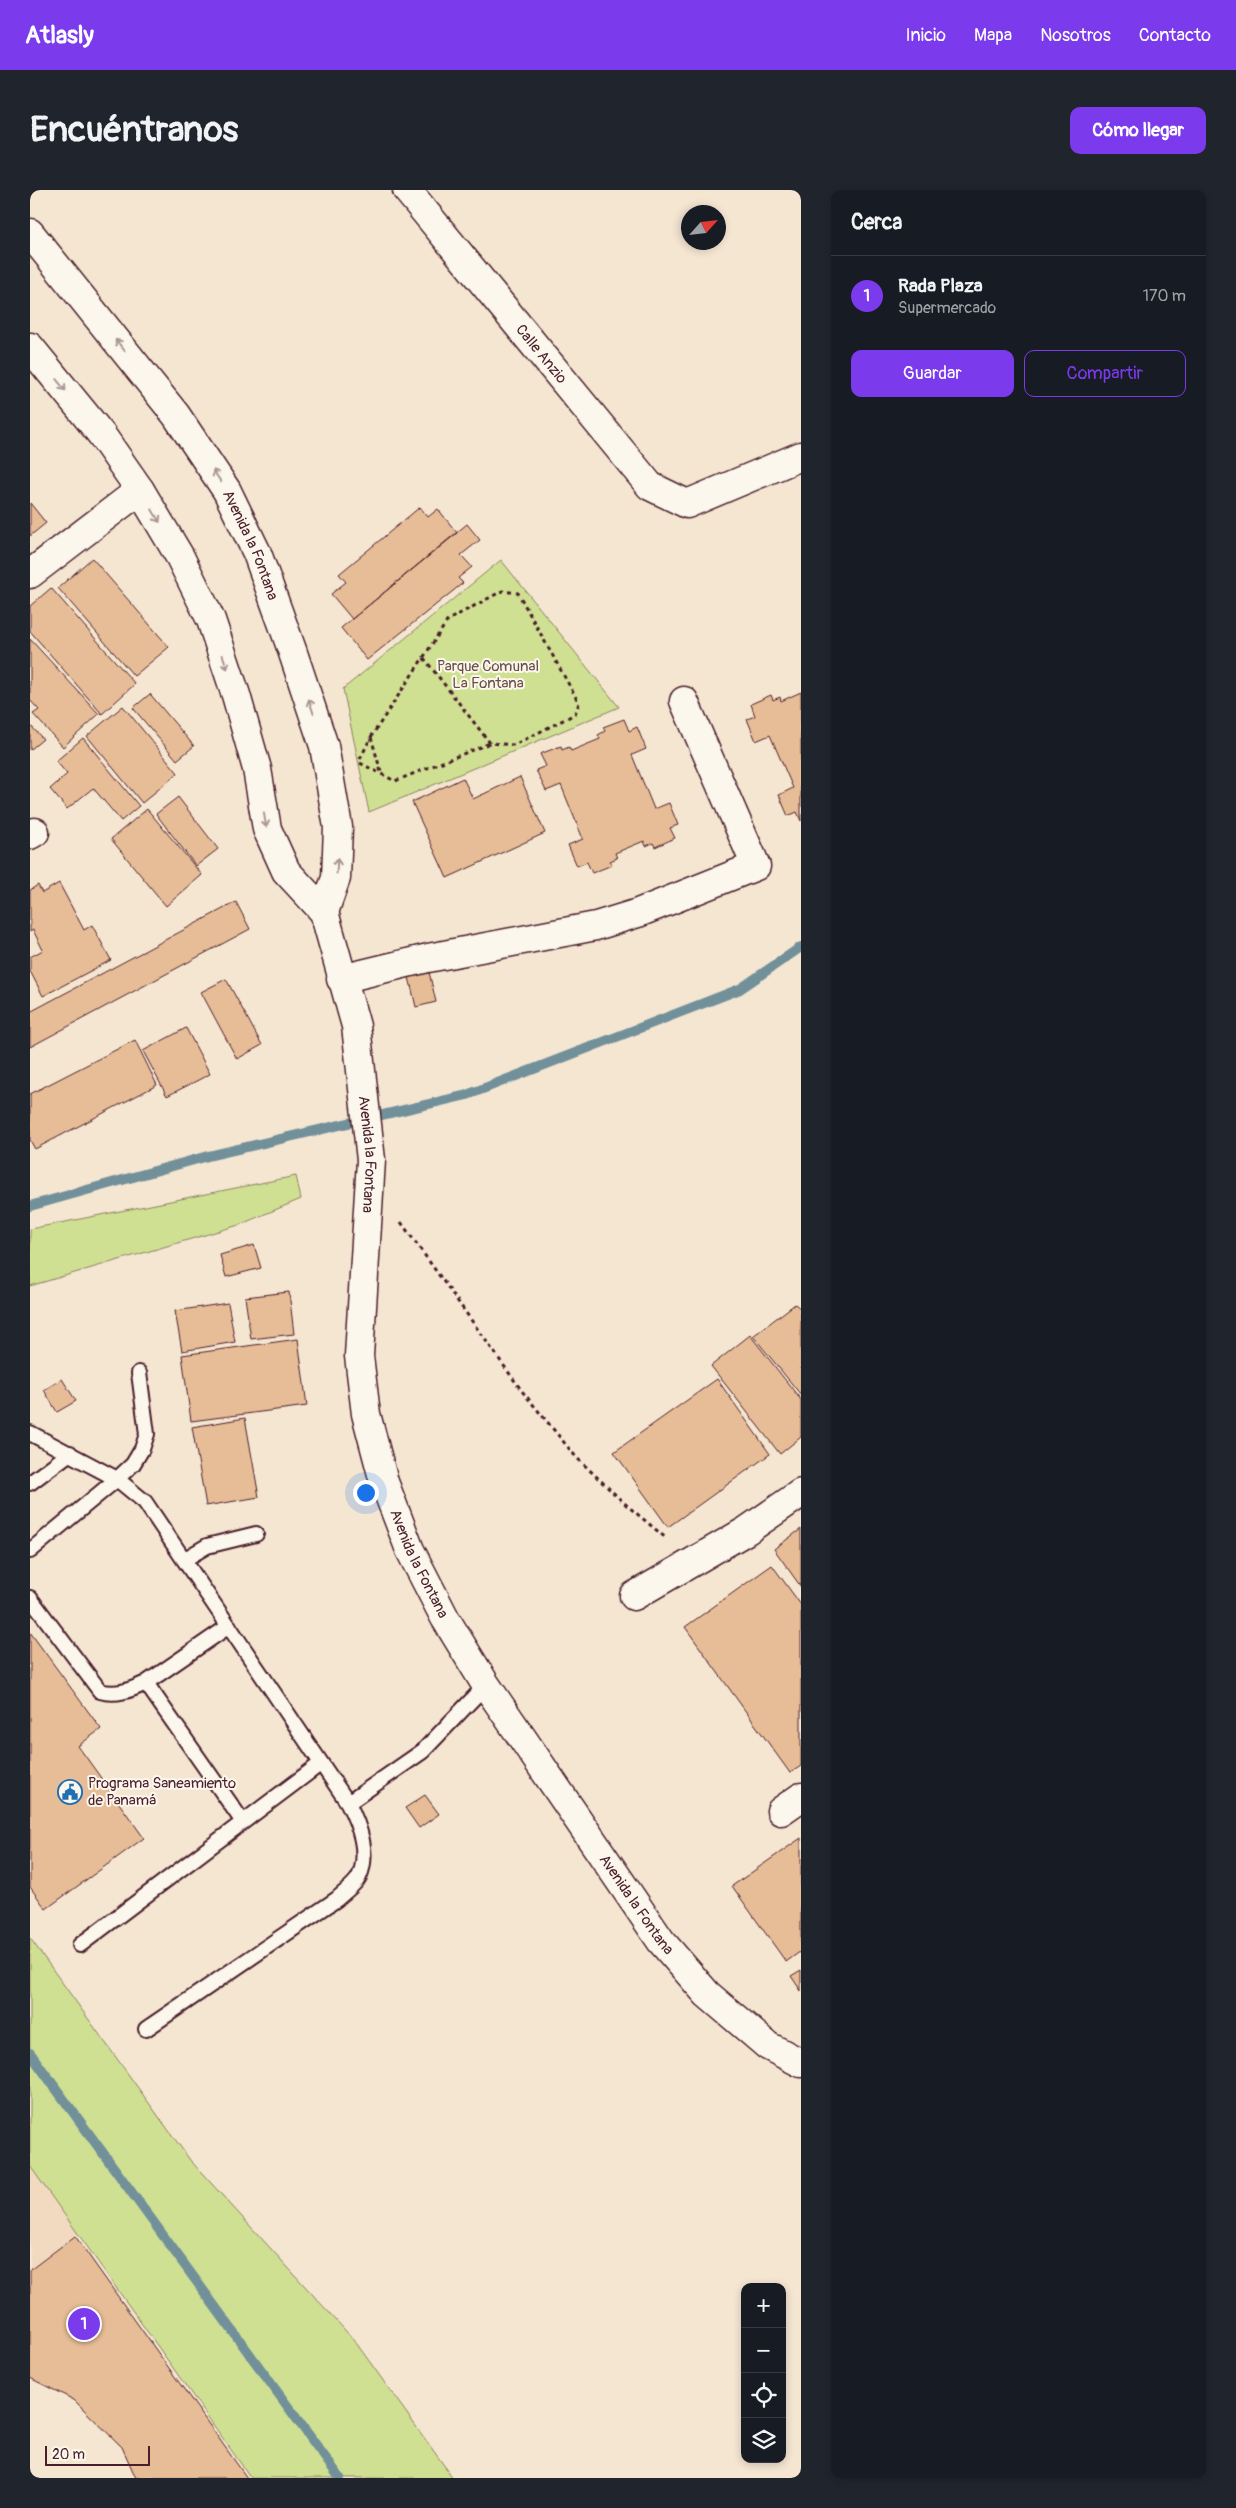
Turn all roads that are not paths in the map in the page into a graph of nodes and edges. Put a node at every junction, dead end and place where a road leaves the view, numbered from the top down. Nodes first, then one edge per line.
1 (408, 190) edge
2 (30, 234) edge
3 (30, 347) edge
4 (801, 456) edge
5 (140, 490) junction
6 (30, 574) edge
7 (684, 701) dead end
8 (324, 912) junction
9 (342, 979) junction
10 (139, 1373) dead end
11 (30, 1433) edge
12 (70, 1453) junction
13 (117, 1479) junction
14 (30, 1483) edge
15 (801, 1493) edge
16 (256, 1534) dead end
17 (30, 1551) edge
18 (184, 1558) junction
19 (634, 1596) dead end
20 (30, 1598) edge
21 (229, 1626) junction
22 (146, 1683) junction
23 (486, 1685) junction
24 (320, 1764) junction
25 (348, 1803) junction
26 (243, 1822) junction
27 (80, 1945) dead end
28 (146, 2029) dead end
29 (801, 2063) edge

1 - 4 street, Calle Anzio
8 -> 2 street, Avenida la Fontana
3 -> 5 street, Avenida la Fontana
5 - 6 street
5 -> 8 street, Avenida la Fontana
7 - 9 street
8 - 9 street, Avenida la Fontana
9 - 23 street, Avenida la Fontana
10 - 13 lane
11 - 12 lane
12 - 13 lane
12 - 14 lane
13 - 17 lane
13 - 18 lane
15 - 19 street
16 - 18 lane
18 - 21 lane
20 - 22 lane
21 - 22 lane
21 - 24 lane
22 - 26 lane
23 - 25 lane
23 - 29 street, Avenida la Fontana
24 - 25 lane
24 - 26 lane
25 - 28 lane
26 - 27 lane

